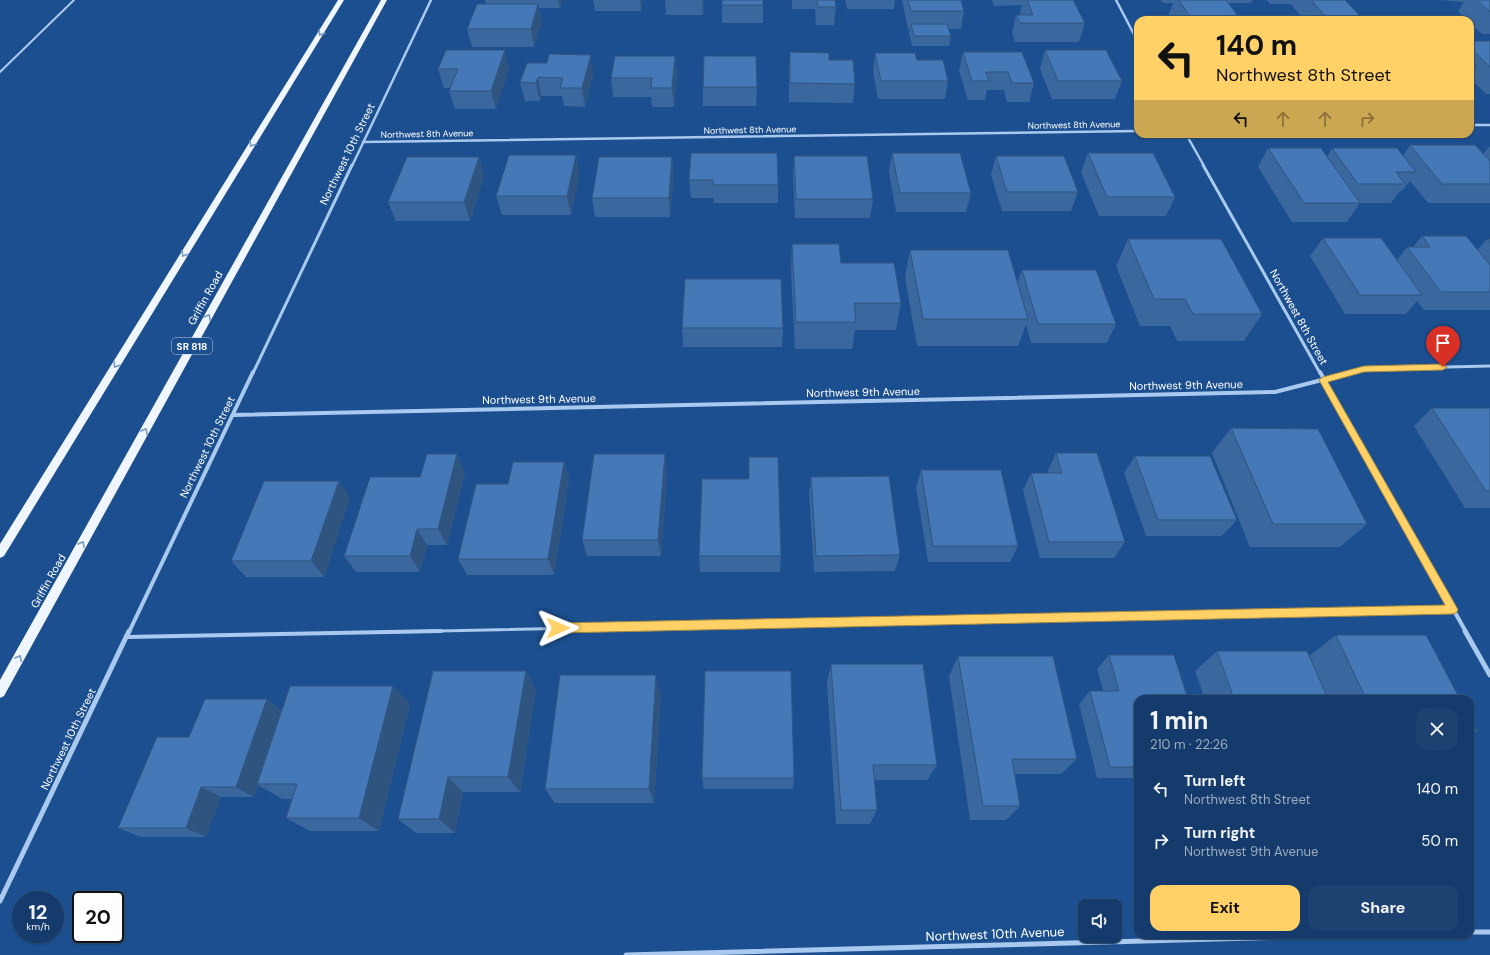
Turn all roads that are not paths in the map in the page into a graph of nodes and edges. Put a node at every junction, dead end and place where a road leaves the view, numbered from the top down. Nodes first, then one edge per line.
1 (74, 0) edge
2 (341, 0) edge
3 (384, 0) edge
4 (431, 0) edge
5 (1116, 0) edge
6 (1134, 34) edge
7 (0, 72) edge
8 (1474, 125) edge
9 (1490, 125) edge
10 (1134, 131) edge
11 (1188, 138) edge
12 (363, 142) junction
13 (1490, 366) edge
14 (1323, 380) junction
15 (232, 414) junction
16 (0, 554) edge
17 (1453, 610) junction
18 (126, 637) junction
19 (1490, 675) edge
20 (0, 692) edge
21 (0, 901) edge
22 (1474, 932) edge
23 (1490, 932) edge
24 (1216, 939) edge
25 (626, 955) edge

1 - 7 lane
2 -> 16 main road
20 -> 3 main road, Griffin Road / SR 818
4 - 12 street, Northwest 10th Street
5 - 6 street
8 - 9 street
10 - 12 street, Northwest 8th Avenue
11 - 14 street, Northwest 8th Street
12 - 15 street, Northwest 10th Street
13 - 14 street, Northwest 9th Avenue
14 - 15 street, Northwest 9th Avenue
14 - 17 street, Northwest 8th Street
15 - 18 street, Northwest 10th Street
17 - 18 lane
17 - 19 street, Northwest 8th Street
18 - 21 street, Northwest 10th Street
22 - 23 street
24 - 25 street, Northwest 10th Avenue

